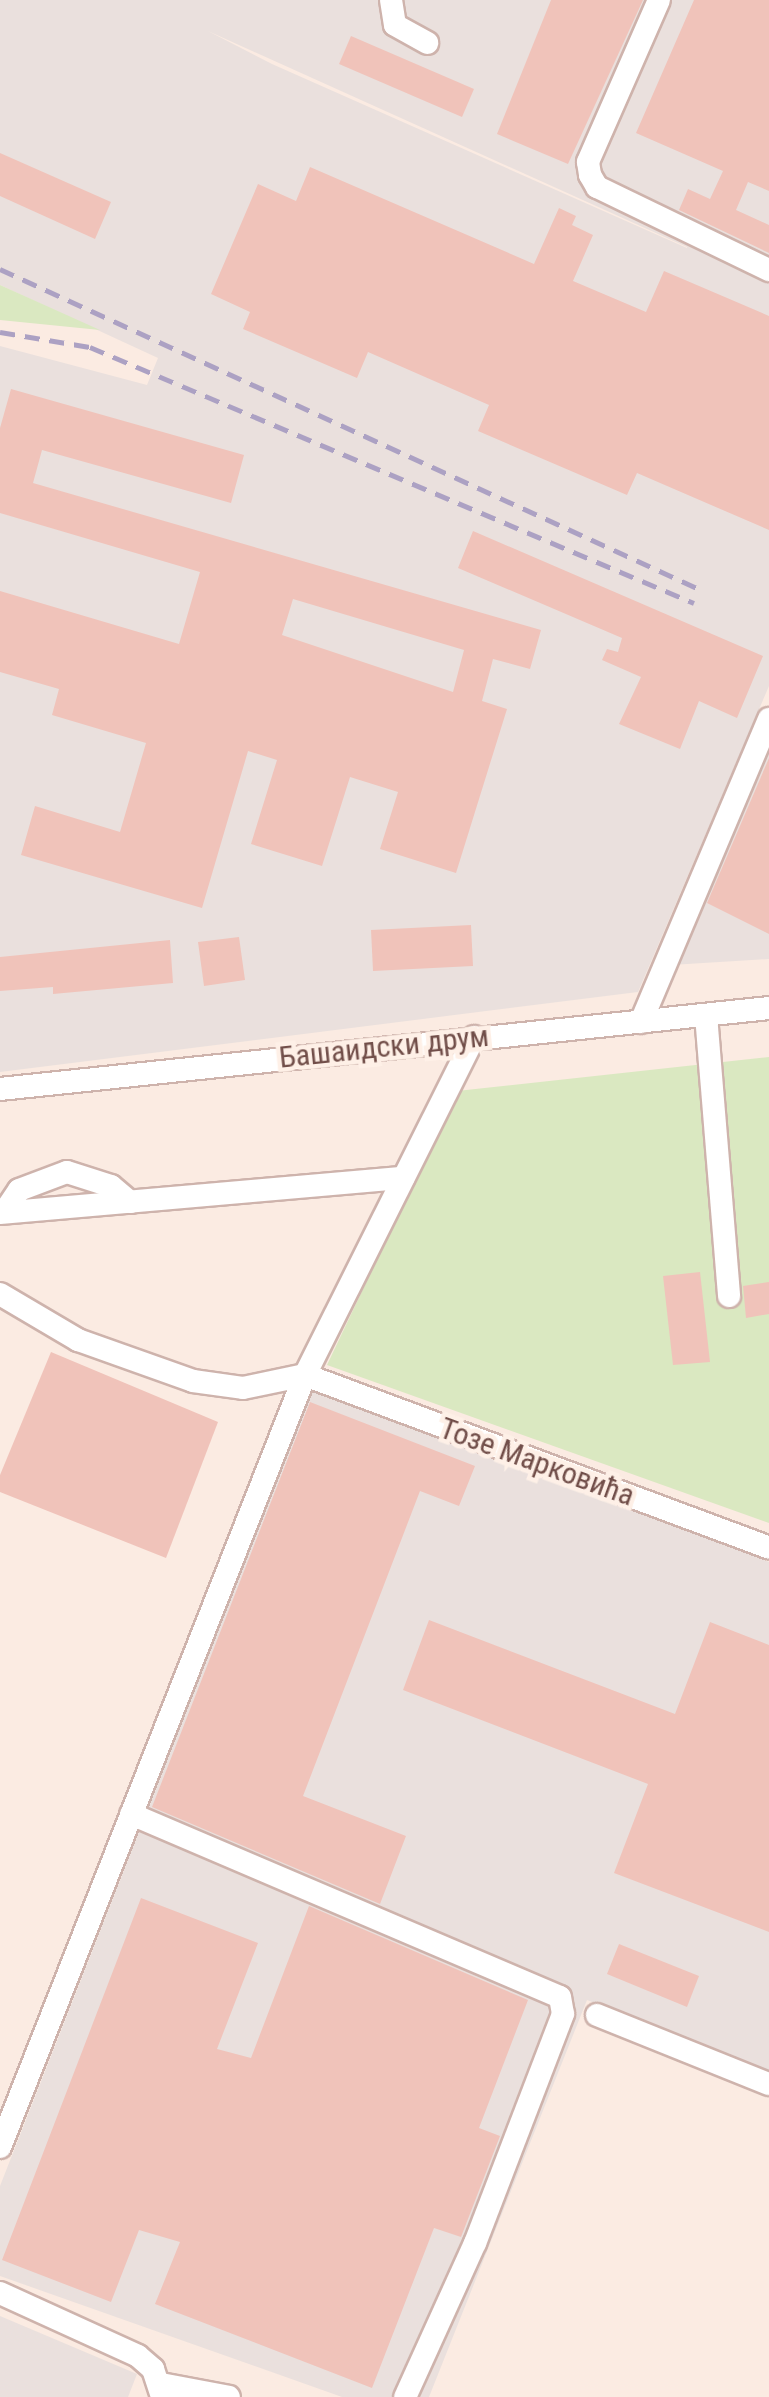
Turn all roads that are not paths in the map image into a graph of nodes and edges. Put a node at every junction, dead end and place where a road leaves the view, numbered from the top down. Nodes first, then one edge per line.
1 (391, 0) edge
2 (658, 0) edge
3 (426, 43) dead end
4 (769, 270) edge
5 (769, 719) edge
6 (769, 1008) edge
7 (706, 1015) junction
8 (642, 1022) junction
9 (474, 1037) junction
10 (0, 1089) edge
11 (403, 1178) junction
12 (130, 1202) junction
13 (2, 1212) edge
14 (0, 1294) edge
15 (729, 1296) dead end
16 (304, 1375) junction
17 (769, 1548) edge
18 (132, 1814) junction
19 (597, 2014) dead end
20 (769, 2084) edge
21 (0, 2147) edge
22 (0, 2293) edge
23 (162, 2391) edge
24 (229, 2397) edge
25 (405, 2397) edge

1 - 3 street
2 - 4 street
5 - 8 street
6 - 7 street, Башаидски друм
7 - 8 street, Башаидски друм
7 - 15 street
8 - 9 street, Башаидски друм
9 - 10 street, Башаидски друм
9 - 11 street
11 - 12 street
11 - 16 street
12 - 13 street
12 - 13 street
14 - 16 street
16 - 17 street, Тозе Марковића
16 - 18 street
18 - 21 street
18 - 25 street
19 - 20 street
22 - 23 street
23 - 24 street

